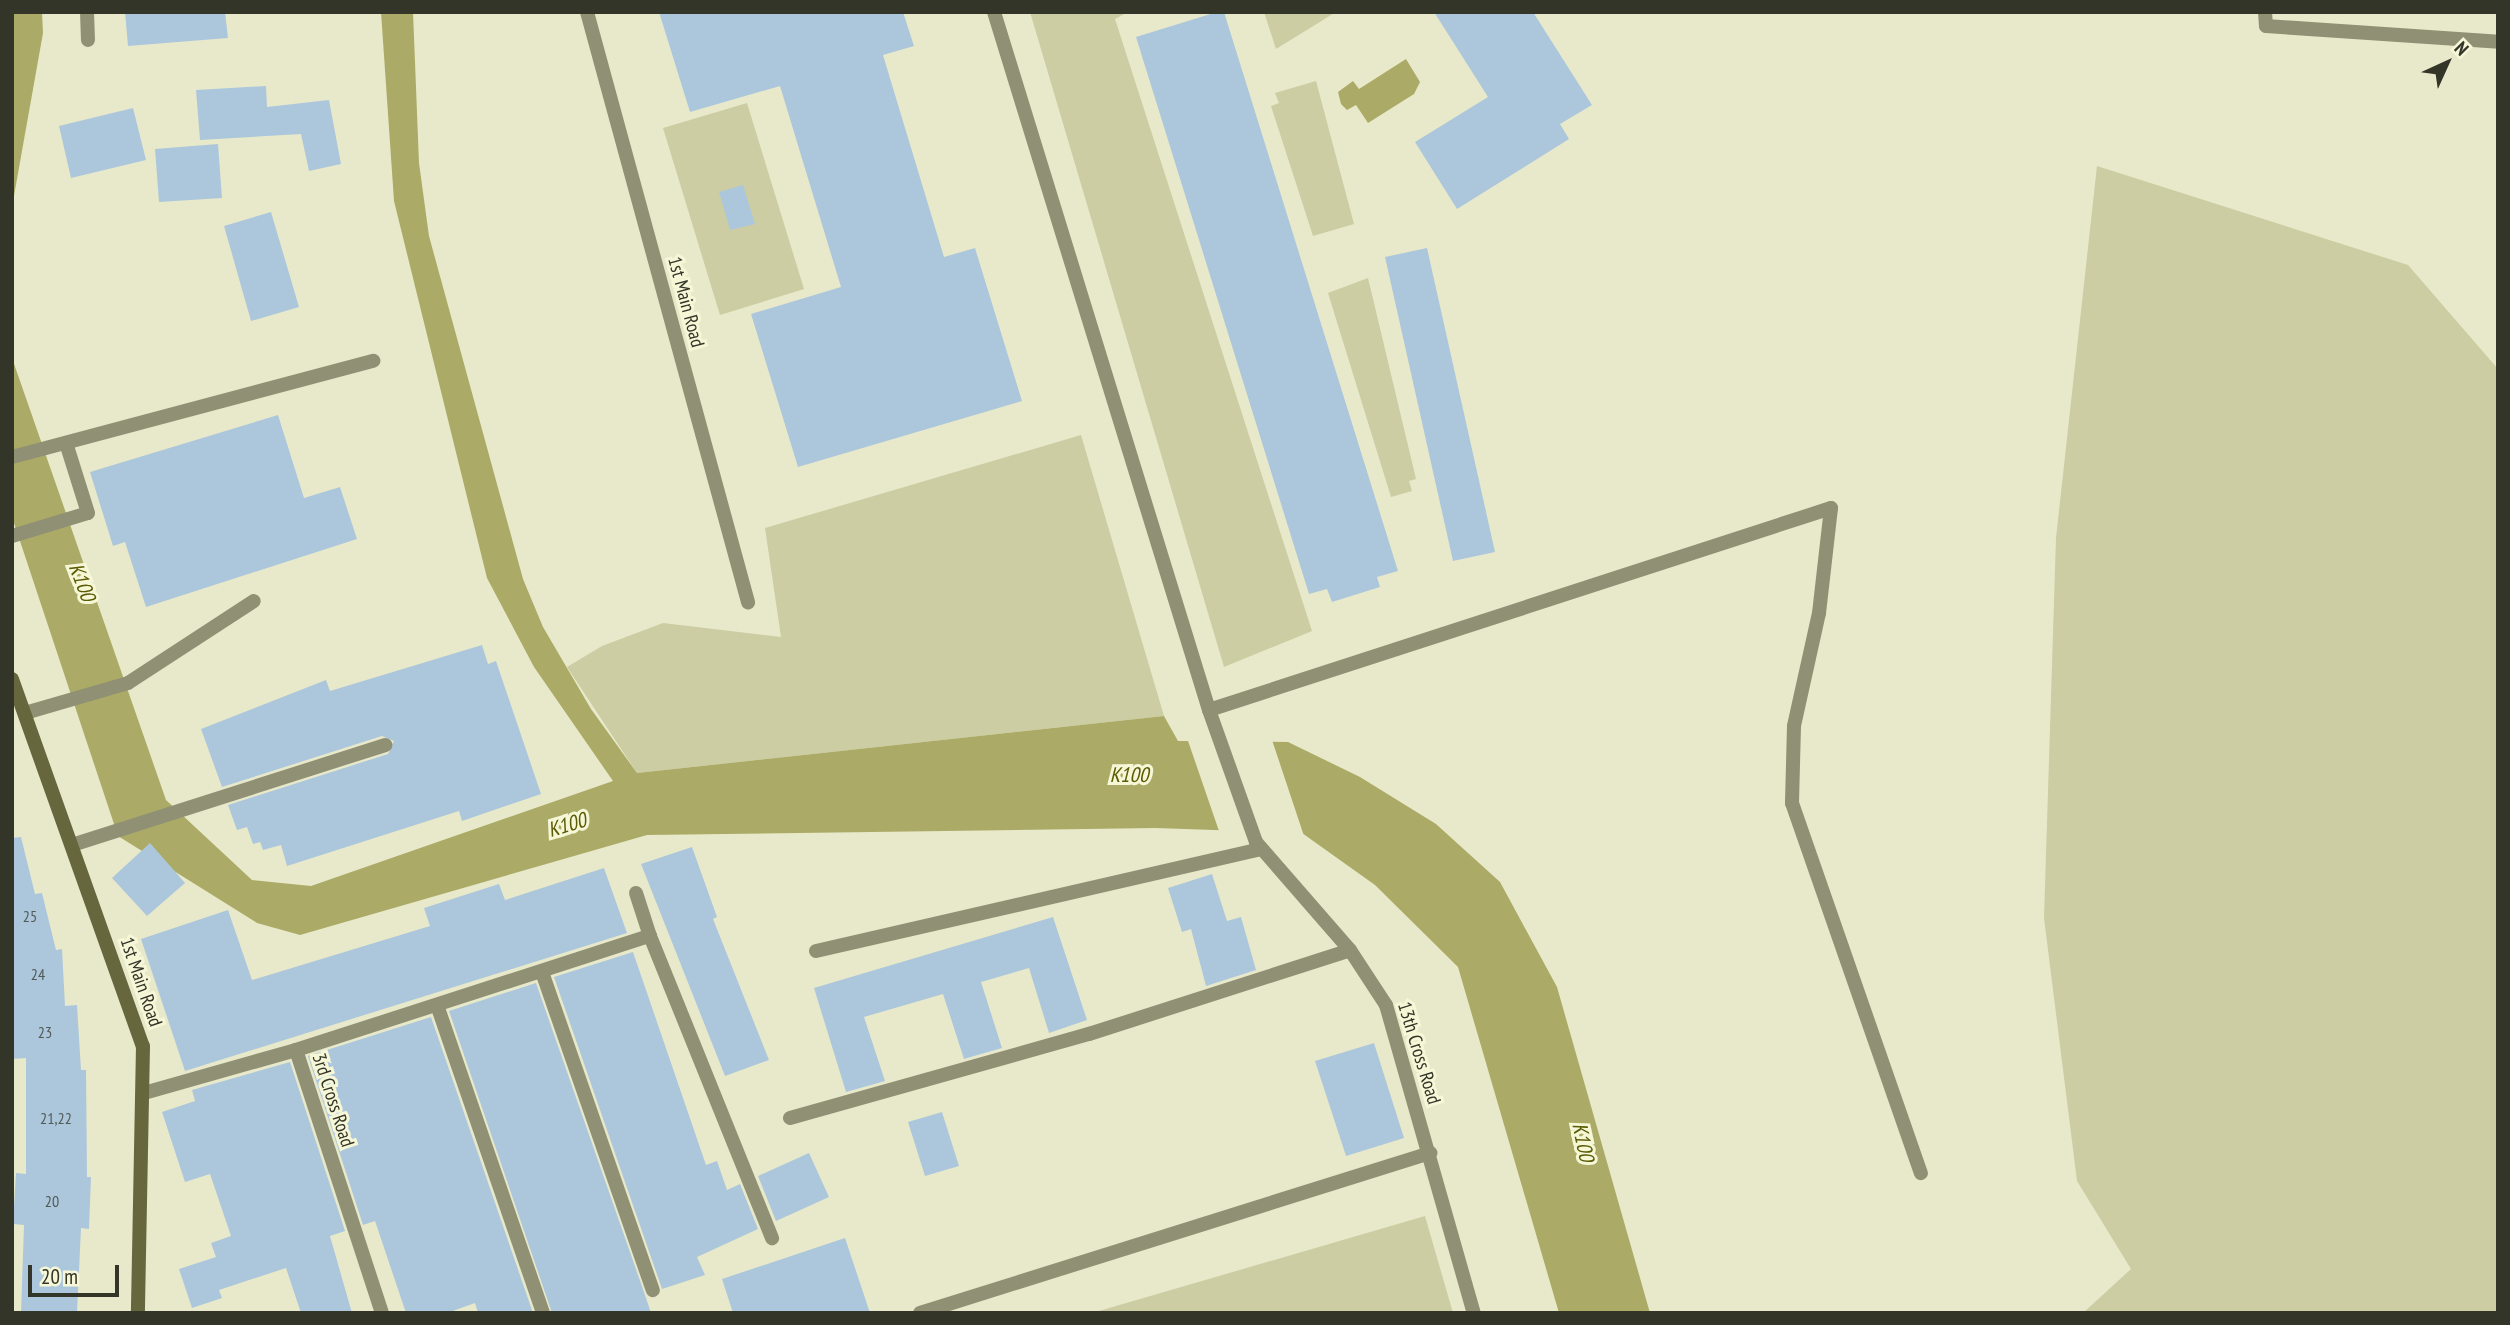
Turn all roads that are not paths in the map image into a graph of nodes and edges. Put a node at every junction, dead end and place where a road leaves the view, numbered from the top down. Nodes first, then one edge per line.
1 (87, 12) edge
2 (587, 12) edge
3 (993, 12) edge
4 (2265, 12) edge
5 (88, 40) dead end
6 (2498, 42) edge
7 (373, 361) dead end
8 (66, 443) junction
9 (12, 457) edge
10 (12, 536) edge
11 (254, 601) dead end
12 (748, 602) dead end
13 (12, 679) edge
14 (1209, 710) junction
15 (25, 713) junction
16 (385, 745) dead end
17 (72, 845) junction
18 (1258, 846) junction
19 (636, 893) dead end
20 (650, 936) junction
21 (1350, 950) junction
22 (816, 951) dead end
23 (542, 972) junction
24 (438, 1005) junction
25 (296, 1050) junction
26 (144, 1093) junction
27 (790, 1118) dead end
28 (1430, 1153) junction
29 (1921, 1173) dead end
30 (772, 1238) dead end
31 (653, 1290) dead end
32 (138, 1313) edge
33 (382, 1313) edge
34 (542, 1313) edge
35 (920, 1313) edge
36 (1474, 1313) edge

1 - 5 street
2 - 12 street, 1st Main Road
3 - 14 street
4 - 6 street
7 - 8 street
8 - 9 street
8 - 10 street
11 - 15 street
13 - 15 street, 1st Main Road
14 - 18 street
14 - 29 street
15 - 17 street, 1st Main Road
16 - 17 street
17 - 26 street, 1st Main Road
18 - 21 street, 13th Cross Road
18 - 22 street
19 - 20 street
20 - 23 street
20 - 30 street
21 - 27 street
21 - 28 street, 13th Cross Road
23 - 24 street
23 - 31 street
24 - 25 street
24 - 34 street
25 - 26 street, 3rd Cross Road
25 - 33 street, 3rd Cross Road
26 - 32 street, 1st Main Road
28 - 35 street
28 - 36 street, 13th Cross Road

